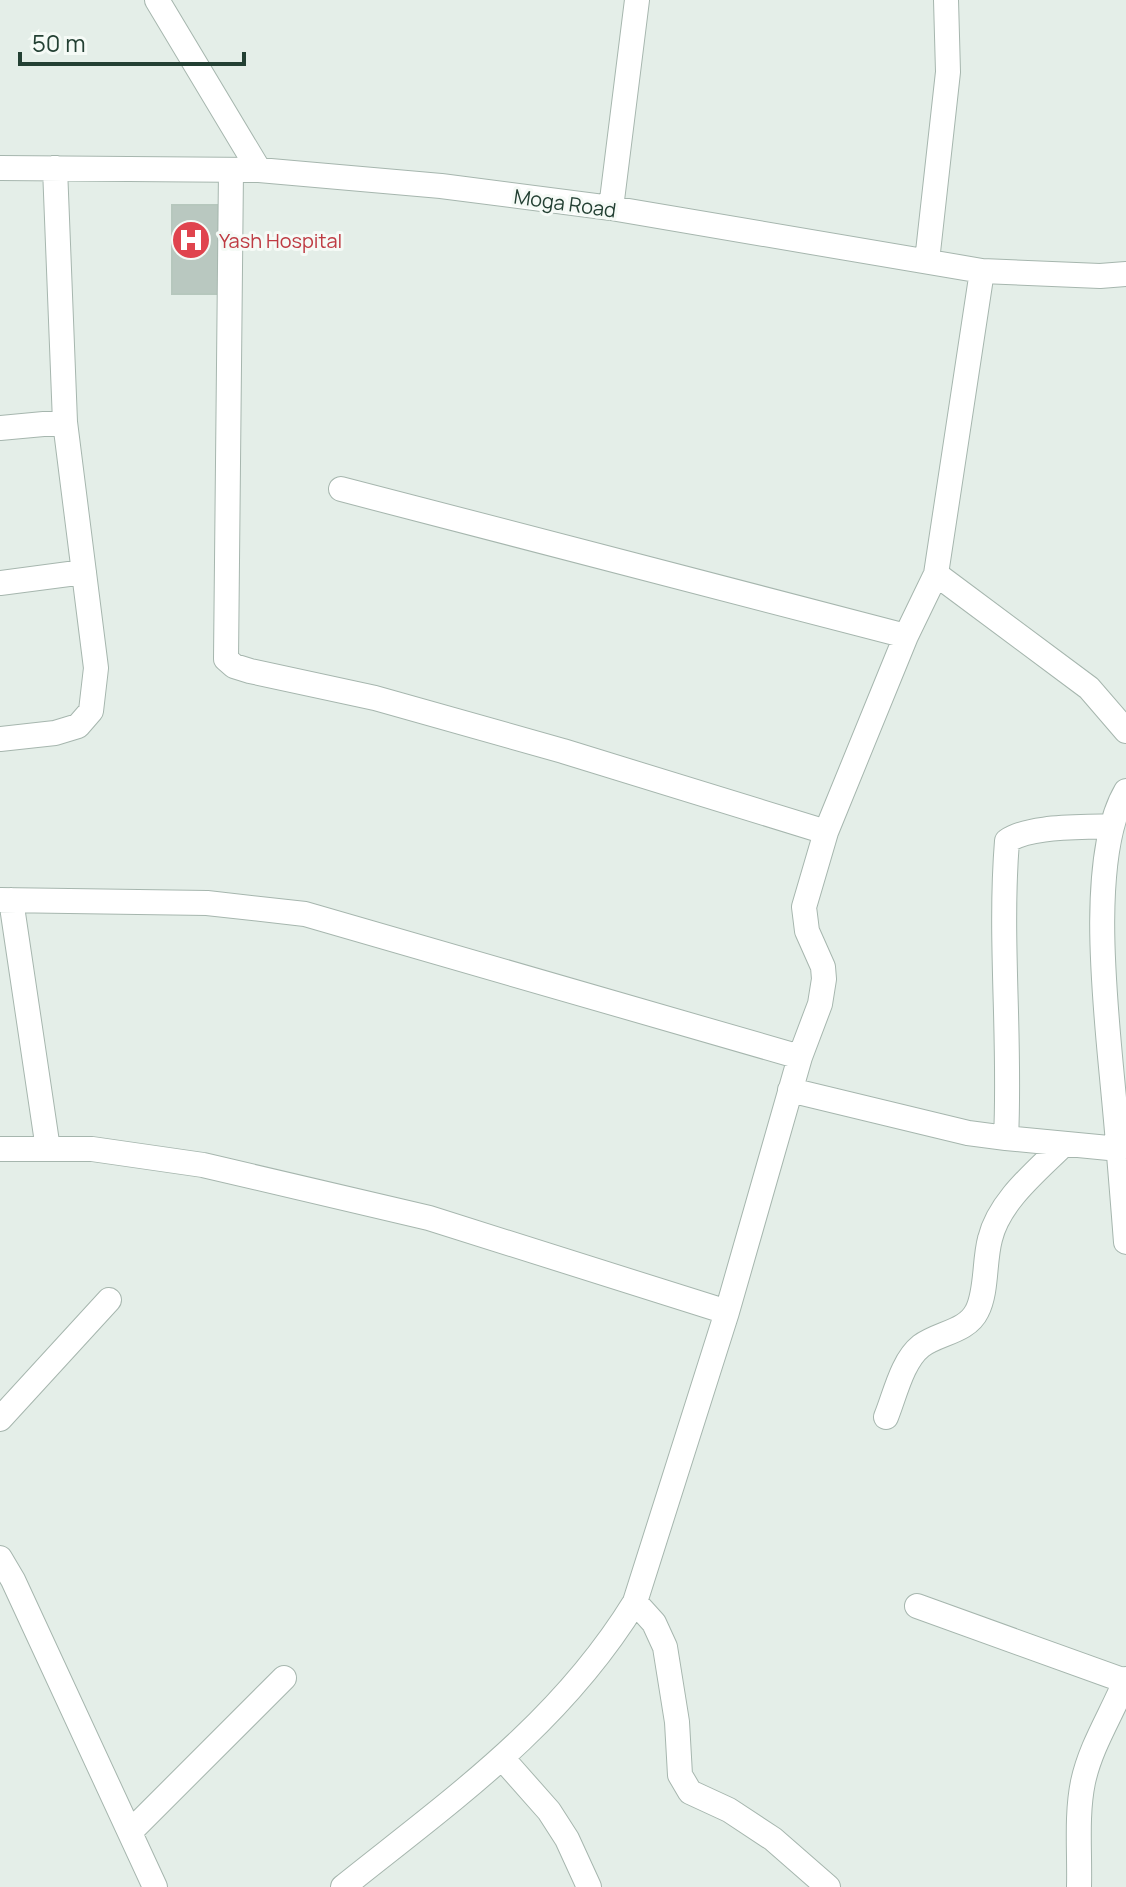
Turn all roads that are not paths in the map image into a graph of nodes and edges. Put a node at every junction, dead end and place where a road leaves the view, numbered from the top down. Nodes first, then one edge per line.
1 (157, 0) edge
2 (637, 0) edge
3 (946, 0) edge
4 (0, 168) edge
5 (55, 168) junction
6 (231, 170) junction
7 (259, 170) junction
8 (611, 208) junction
9 (927, 261) junction
10 (982, 271) junction
11 (1126, 274) edge
12 (65, 422) junction
13 (0, 428) edge
14 (341, 489) dead end
15 (84, 572) junction
16 (936, 574) junction
17 (0, 583) edge
18 (906, 636) junction
19 (1126, 731) edge
20 (0, 739) edge
21 (1126, 791) edge
22 (1110, 826) junction
23 (826, 832) junction
24 (6, 900) edge
25 (800, 1057) junction
26 (790, 1090) junction
27 (1006, 1138) junction
28 (1064, 1144) junction
29 (0, 1149) edge
30 (48, 1149) junction
31 (1119, 1149) junction
32 (1126, 1242) edge
33 (109, 1300) dead end
34 (727, 1312) junction
35 (886, 1417) dead end
36 (0, 1419) edge
37 (0, 1558) edge
38 (635, 1602) junction
39 (917, 1606) dead end
40 (284, 1678) dead end
41 (1126, 1680) edge
42 (503, 1759) junction
43 (130, 1832) junction
44 (155, 1887) edge
45 (343, 1887) edge
46 (589, 1887) edge
47 (828, 1887) edge
48 (1079, 1887) edge

1 - 7 street
2 - 8 street
3 - 9 street
4 - 5 street, Moga Road
5 - 6 street, Moga Road
5 - 12 street
6 - 7 street, Moga Road
6 - 23 street
7 - 8 street, Moga Road
8 - 9 street, Moga Road
9 - 10 street, Moga Road
10 - 11 street, Moga Road
10 - 16 street
12 - 13 street
12 - 15 street
14 - 18 street
15 - 17 street
15 - 20 street
16 - 18 street
16 - 19 street
18 - 23 street
21 - 22 street
22 - 27 street
22 - 31 street
23 - 25 street
24 - 25 street
24 - 30 street
25 - 26 street
26 - 27 street
26 - 34 street
27 - 28 street
28 - 31 street
28 - 35 street
29 - 30 street
30 - 34 street
31 - 32 street
33 - 36 street
34 - 38 street
37 - 43 street
38 - 42 street
38 - 47 street
39 - 41 street
40 - 43 street
41 - 48 street
42 - 45 street
42 - 46 street
43 - 44 street

